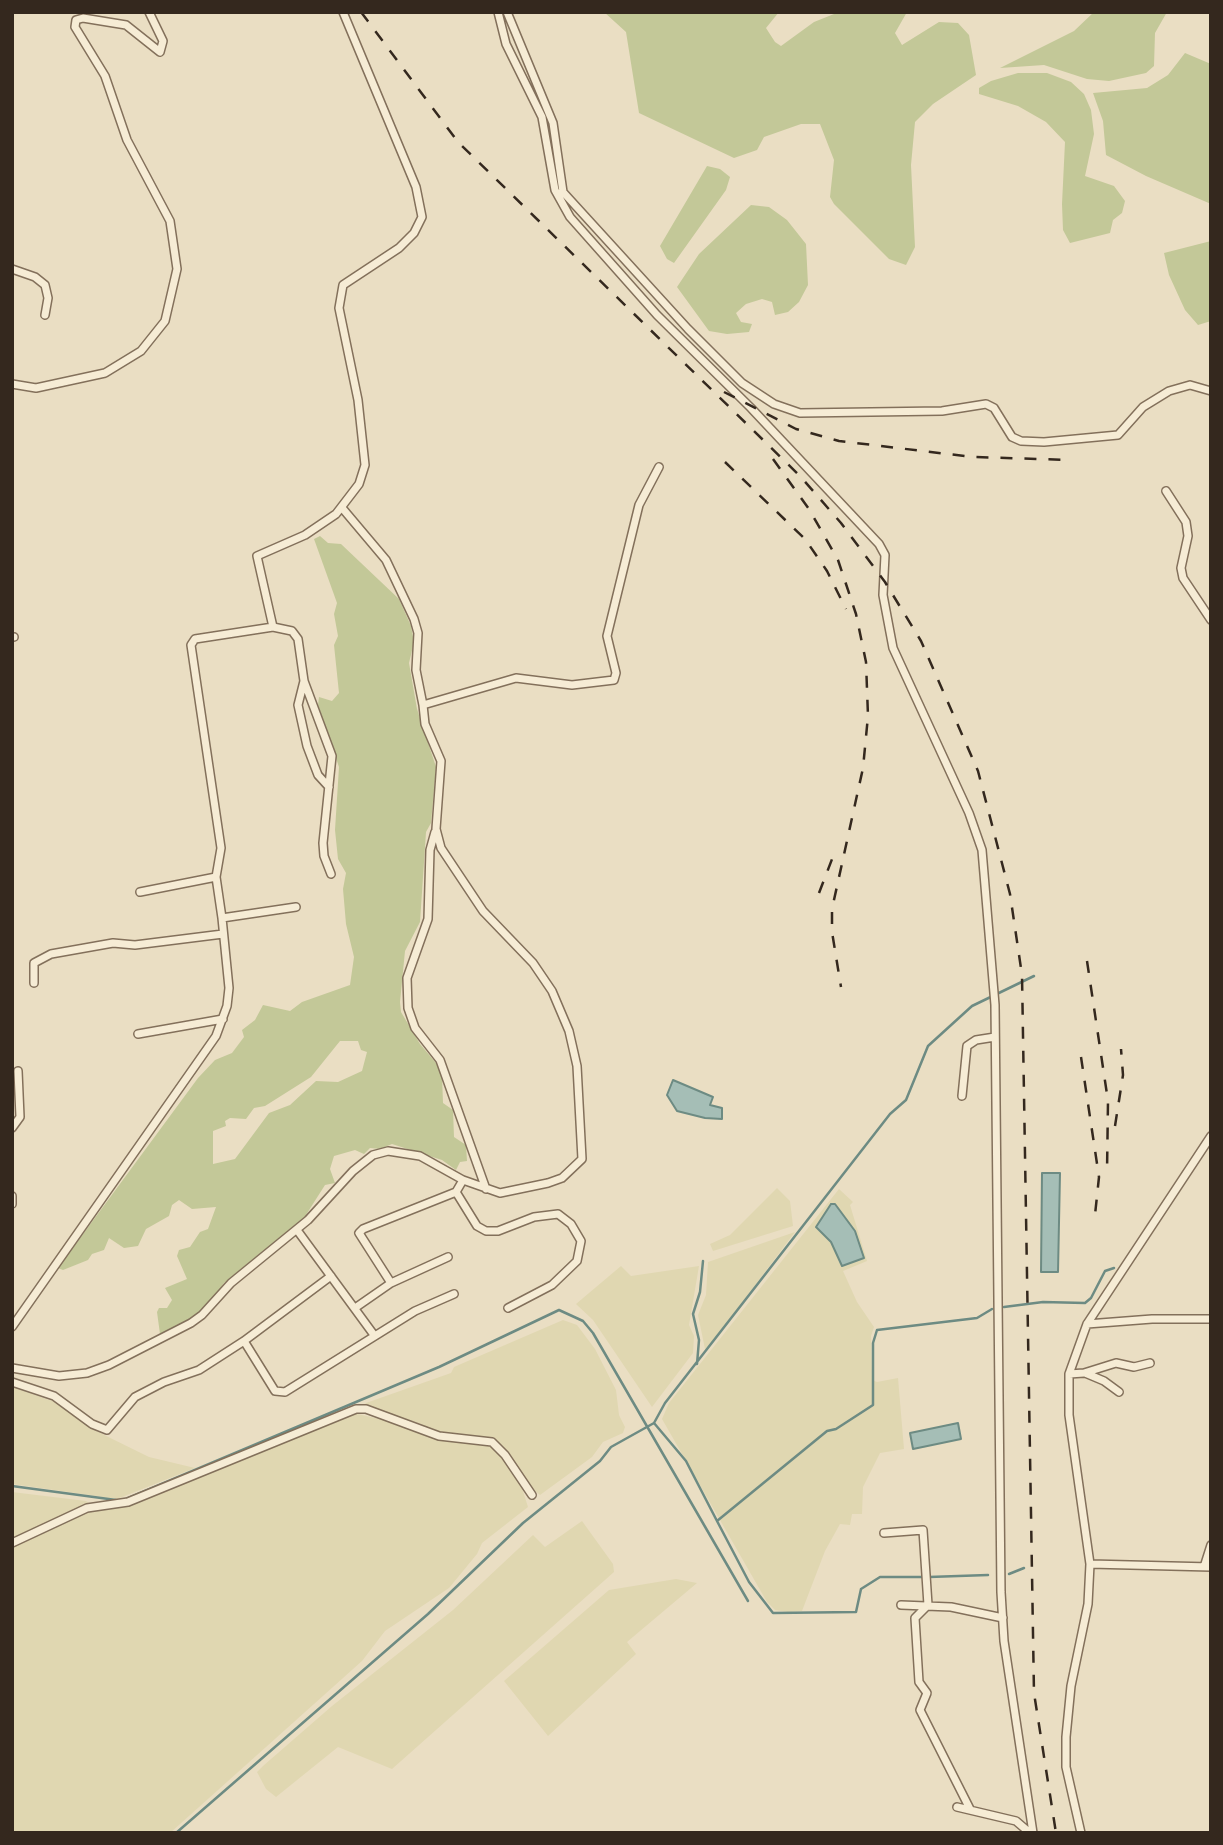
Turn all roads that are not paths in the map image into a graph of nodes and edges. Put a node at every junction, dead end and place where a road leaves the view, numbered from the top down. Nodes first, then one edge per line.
1 (149, 12) edge
2 (343, 12) edge
3 (498, 12) edge
4 (507, 12) edge
5 (12, 269) edge
6 (46, 315) dead end
7 (12, 384) edge
8 (1211, 391) edge
9 (659, 467) dead end
10 (1166, 491) dead end
11 (342, 509) junction
12 (1211, 620) edge
13 (273, 626) junction
14 (304, 681) junction
15 (423, 705) junction
16 (329, 787) junction
17 (436, 829) junction
18 (331, 874) dead end
19 (216, 877) junction
20 (140, 892) dead end
21 (296, 907) dead end
22 (222, 918) junction
23 (223, 933) junction
24 (34, 983) dead end
25 (223, 1020) junction
26 (138, 1034) dead end
27 (995, 1037) junction
28 (18, 1071) dead end
29 (962, 1096) dead end
30 (12, 1128) edge
31 (1211, 1136) edge
32 (1207, 1148) edge
33 (463, 1180) junction
34 (486, 1190) junction
35 (456, 1192) junction
36 (12, 1196) edge
37 (12, 1204) edge
38 (297, 1230) junction
39 (448, 1257) dead end
40 (331, 1276) junction
41 (391, 1283) junction
42 (454, 1294) dead end
43 (355, 1308) junction
44 (508, 1308) dead end
45 (1211, 1319) edge
46 (1087, 1324) junction
47 (12, 1327) edge
48 (374, 1335) junction
49 (244, 1341) junction
50 (1150, 1363) dead end
51 (12, 1368) edge
52 (1084, 1373) junction
53 (1069, 1374) junction
54 (12, 1382) edge
55 (1119, 1392) dead end
56 (532, 1495) dead end
57 (884, 1533) dead end
58 (12, 1543) edge
59 (1211, 1545) edge
60 (1090, 1564) junction
61 (1207, 1567) edge
62 (901, 1605) dead end
63 (928, 1605) junction
64 (1003, 1618) junction
65 (957, 1807) dead end
66 (970, 1809) junction
67 (1032, 1833) edge
68 (1081, 1833) edge

1 - 7 street
2 - 11 street
3 - 27 street
4 - 8 street
5 - 6 street
9 - 15 street
10 - 12 street
11 - 13 street
11 - 15 street
13 - 14 street
13 - 19 street
14 - 16 street
14 - 16 street
15 - 17 street
16 - 18 street
17 - 34 street
17 - 34 street
19 - 20 street
19 - 22 street
21 - 22 street
22 - 23 street
23 - 24 street
23 - 25 street
25 - 26 street
25 - 47 street
27 - 29 street
27 - 64 street
28 - 30 street
31 - 32 street
32 - 46 street
33 - 34 street
33 - 35 street
33 - 38 street
35 - 41 street
35 - 44 street
36 - 37 street
38 - 40 street
38 - 51 street
39 - 41 street
40 - 43 street
40 - 49 street
41 - 43 street
42 - 48 street
43 - 48 street
45 - 46 street
46 - 53 street
48 - 49 street
49 - 54 street
50 - 52 street
52 - 53 street
52 - 55 street
53 - 60 street
56 - 58 street
57 - 63 street
59 - 61 street
60 - 61 street
60 - 68 street
62 - 63 street
63 - 64 street
63 - 66 street
64 - 67 street
65 - 66 street
66 - 67 street

